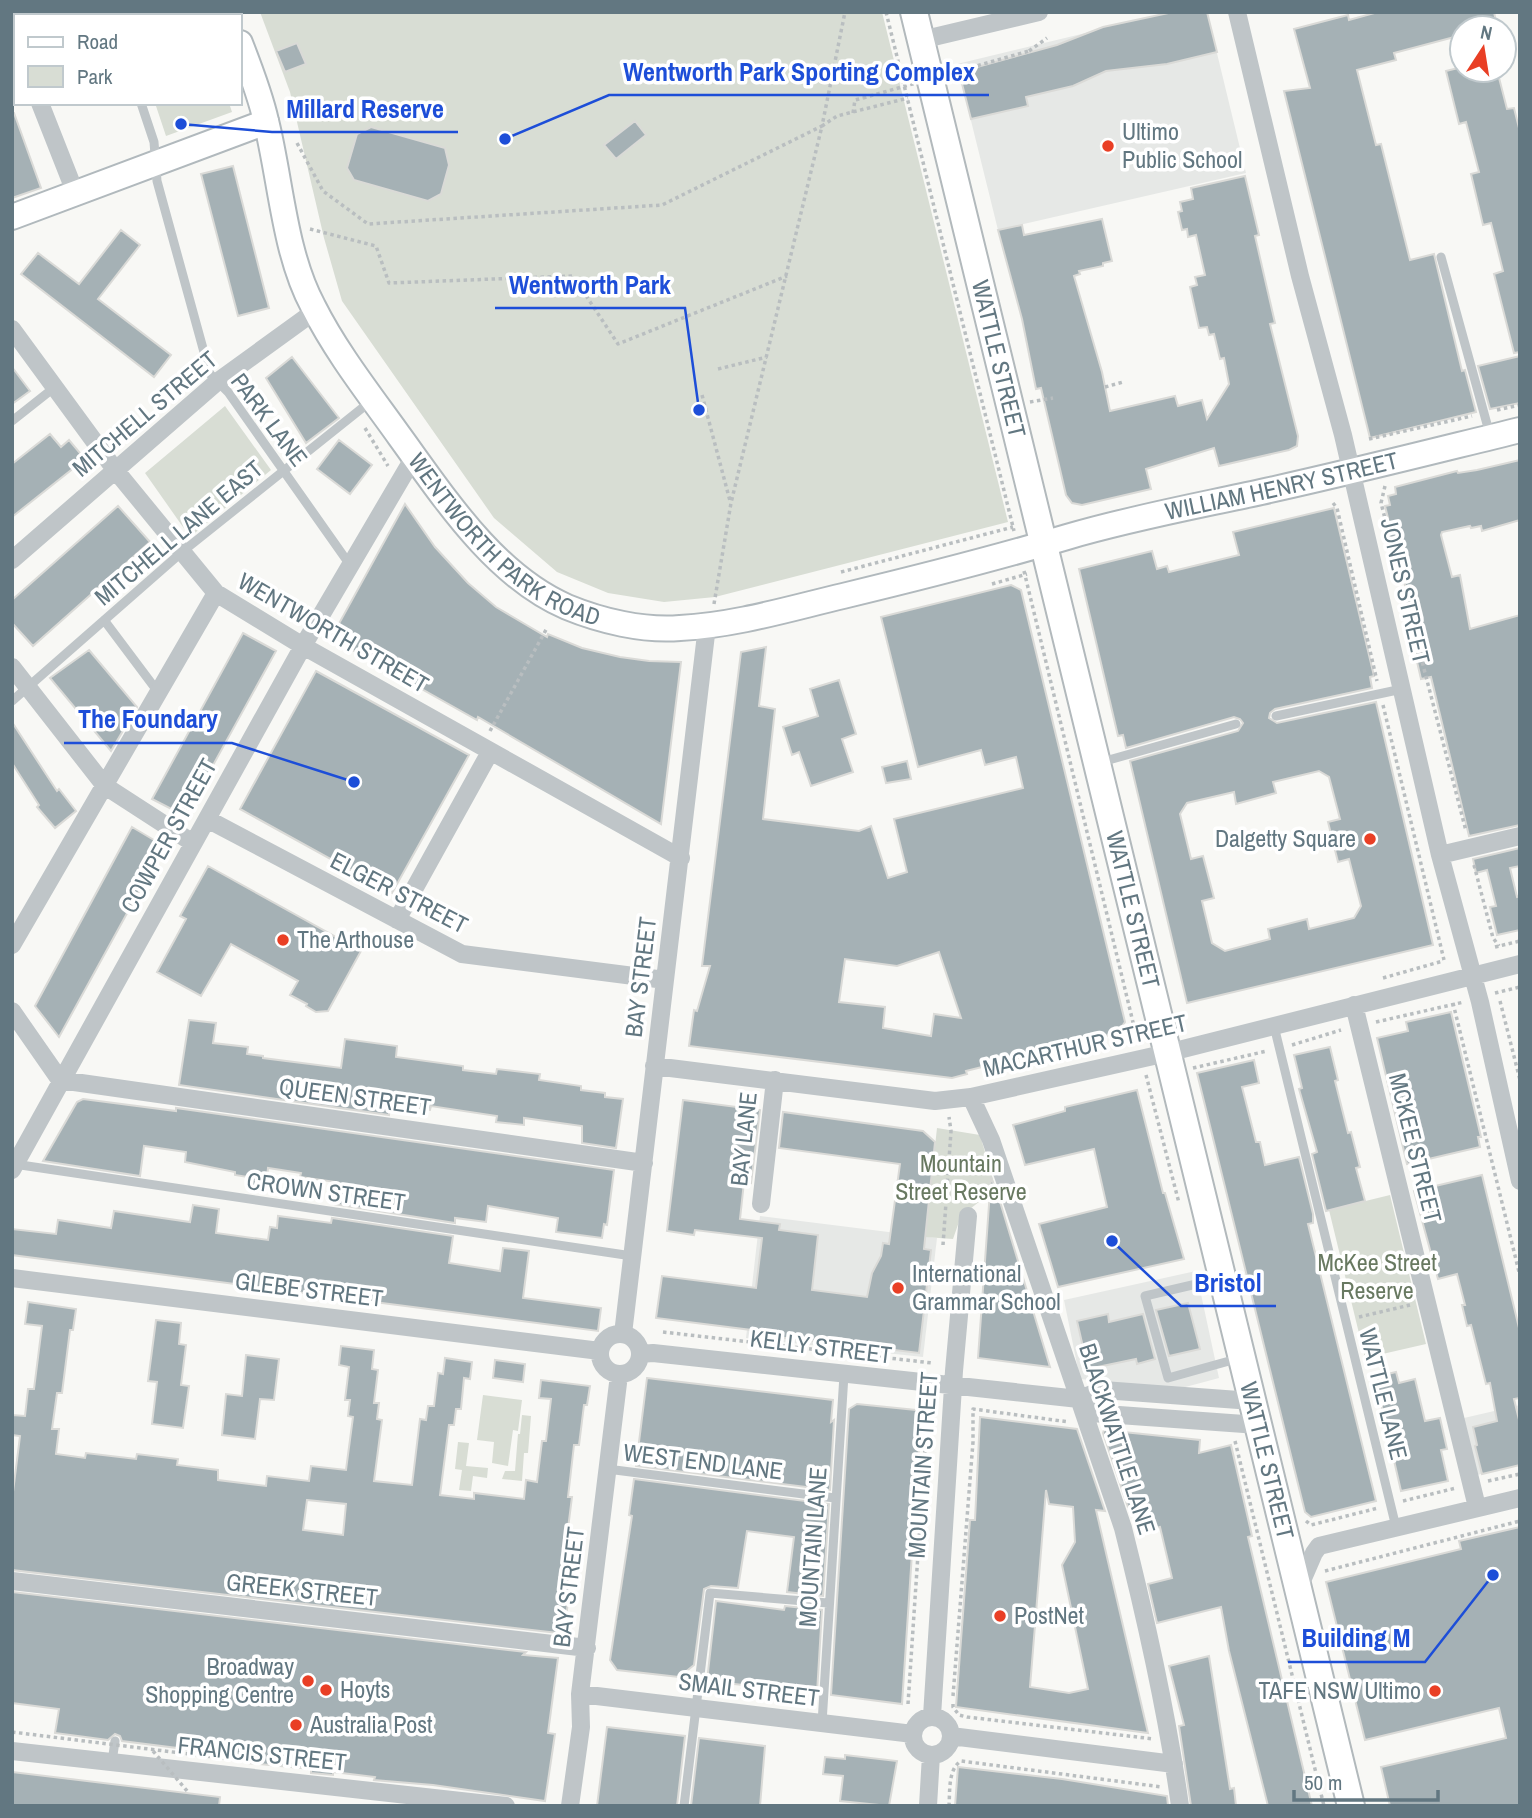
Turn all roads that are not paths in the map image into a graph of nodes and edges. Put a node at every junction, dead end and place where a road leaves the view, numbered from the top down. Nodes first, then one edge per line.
1 (914, 12) edge
2 (1039, 12) edge
3 (1237, 12) edge
4 (921, 40) junction
5 (242, 48) edge
6 (41, 105) edge
7 (142, 105) edge
8 (267, 122) junction
9 (157, 162) junction
10 (75, 192) junction
11 (12, 217) edge
12 (1441, 257) dead end
13 (315, 311) junction
14 (13, 331) edge
15 (217, 382) junction
16 (55, 387) junction
17 (373, 400) junction
18 (12, 421) edge
19 (1487, 425) junction
20 (1520, 430) edge
21 (414, 457) junction
22 (1351, 470) junction
23 (116, 471) junction
24 (284, 471) junction
25 (1044, 545) junction
26 (182, 552) junction
27 (12, 560) edge
28 (350, 565) junction
29 (216, 593) junction
30 (708, 612) junction
31 (104, 620) junction
32 (303, 646) junction
33 (12, 667) edge
34 (28, 687) junction
35 (1402, 689) junction
36 (158, 692) junction
37 (12, 701) edge
38 (1276, 716) dead end
39 (1236, 724) dead end
40 (490, 752) junction
41 (1097, 763) junction
42 (105, 786) junction
43 (207, 819) junction
44 (1520, 836) edge
45 (194, 843) junction
46 (1440, 855) junction
47 (681, 858) junction
48 (397, 920) junction
49 (12, 945) edge
50 (1520, 964) edge
51 (1473, 974) junction
52 (665, 980) junction
53 (1354, 1005) junction
54 (12, 1011) edge
55 (1274, 1026) junction
56 (1167, 1053) junction
57 (654, 1066) junction
58 (60, 1080) junction
59 (775, 1080) junction
60 (971, 1097) junction
61 (644, 1163) junction
62 (13, 1166) edge
63 (1520, 1181) edge
64 (761, 1204) dead end
65 (968, 1216) dead end
66 (632, 1256) junction
67 (1222, 1278) junction
68 (12, 1279) edge
69 (623, 1334) junction
70 (600, 1351) junction
71 (640, 1354) junction
72 (1242, 1358) junction
73 (844, 1374) junction
74 (619, 1375) junction
75 (953, 1386) junction
76 (1089, 1408) junction
77 (1255, 1413) junction
78 (607, 1469) junction
79 (835, 1498) junction
80 (1520, 1498) edge
81 (1477, 1507) junction
82 (1396, 1527) junction
83 (12, 1581) edge
84 (1298, 1590) junction
85 (828, 1603) junction
86 (587, 1648) junction
87 (580, 1694) junction
88 (695, 1708) junction
89 (932, 1716) junction
90 (822, 1723) junction
91 (913, 1734) junction
92 (951, 1735) junction
93 (12, 1751) edge
94 (931, 1755) junction
95 (1174, 1764) junction
96 (1179, 1798) edge
97 (506, 1806) edge
98 (570, 1806) edge
99 (684, 1806) edge
100 (928, 1806) edge
101 (1351, 1806) edge

1 - 4 main road, WATTLE STREET
2 - 4 street
3 - 22 street, JONES STREET
4 - 25 main road, WATTLE STREET
5 - 8 street, WENTWORTH PARK ROAD
6 - 10 street
7 - 9 lane, PARK LANE
8 - 9 street
8 - 13 street, WENTWORTH PARK ROAD
9 - 10 street
9 - 15 lane, PARK LANE
10 - 11 street
12 - 19 lane
13 - 15 street, MITCHELL STREET
13 - 17 street, WENTWORTH PARK ROAD
14 - 16 street, WENTWORTH STREET
15 - 23 street, MITCHELL STREET
15 - 24 lane, PARK LANE
16 - 18 lane
16 - 23 street, WENTWORTH STREET
17 - 21 street, WENTWORTH PARK ROAD
17 - 24 lane, MITCHELL LANE EAST
19 - 20 street, WILLIAM HENRY STREET
19 - 22 street, WILLIAM HENRY STREET
21 - 28 street, COWPER STREET
21 - 30 street, WENTWORTH PARK ROAD
22 - 25 street, WILLIAM HENRY STREET
22 - 35 street, JONES STREET
23 - 26 street, WENTWORTH STREET
23 - 27 street, MITCHELL STREET
24 - 26 lane, MITCHELL LANE EAST
24 - 28 lane, PARK LANE
25 - 30 street, WENTWORTH PARK ROAD
25 - 41 main road, WATTLE STREET
26 - 29 street, WENTWORTH STREET
26 - 31 lane, MITCHELL LANE EAST
28 - 32 street, COWPER STREET
29 - 32 street, WENTWORTH STREET
29 - 36 street
30 - 47 street, BAY STREET
31 - 34 lane, MITCHELL LANE EAST
31 - 36 lane
32 - 40 street, WENTWORTH STREET
32 - 43 street, COWPER STREET
33 - 34 street
34 - 37 lane, MITCHELL LANE EAST
34 - 42 street
35 - 38 lane
35 - 46 street, JONES STREET
36 - 42 street
39 - 41 lane
40 - 47 street, WENTWORTH STREET
40 - 48 street
41 - 56 main road, WATTLE STREET
42 - 45 street
42 - 49 street
43 - 45 street, COWPER STREET
43 - 48 street, ELGER STREET
44 - 46 street
45 - 58 street, COWPER STREET
46 - 51 street, JONES STREET
47 - 52 street, BAY STREET
48 - 52 street, ELGER STREET
50 - 51 street, MACARTHUR STREET
51 - 53 street, MACARTHUR STREET
51 - 63 street, JONES STREET
52 - 57 street, BAY STREET
53 - 55 street, MACARTHUR STREET
53 - 81 street, MCKEE STREET
54 - 58 street
55 - 56 street, MACARTHUR STREET
55 - 82 lane, WATTLE LANE
56 - 60 street, MACARTHUR STREET
56 - 67 main road, WATTLE STREET
57 - 59 street, MACARTHUR STREET
57 - 61 street, BAY STREET
58 - 61 street, QUEEN STREET
58 - 62 street, COWPER STREET
59 - 60 street, MACARTHUR STREET
59 - 64 street, BAY LANE
60 - 76 street, BLACKWATTLE LANE
61 - 66 street, BAY STREET
62 - 66 lane, CROWN STREET
65 - 75 street, MOUNTAIN STREET
66 - 69 street, BAY STREET
67 - 72 main road, WATTLE STREET
67 - 72 lane
68 - 70 street, GLEBE STREET
69 - 70 street
69 - 71 street
70 - 74 street
71 - 73 street, KELLY STREET
71 - 74 street
72 - 77 main road, WATTLE STREET
73 - 75 street, KELLY STREET
73 - 79 lane, MOUNTAIN LANE
74 - 78 street, BAY STREET
75 - 76 street, KELLY STREET
75 - 89 street, MOUNTAIN STREET
76 - 77 street, KELLY STREET
76 - 77 street, KELLY STREET
76 - 95 street, BLACKWATTLE LANE
77 - 84 main road, WATTLE STREET
78 - 79 lane, WEST END LANE
78 - 86 street, BAY STREET
79 - 85 lane, MOUNTAIN LANE
80 - 81 street
81 - 82 street
82 - 84 street
83 - 86 street, GREEK STREET
84 - 101 main road, WATTLE STREET
85 - 88 lane
85 - 90 lane, MOUNTAIN LANE
86 - 87 street, BAY STREET
87 - 88 street, SMAIL STREET
87 - 98 street, BAY STREET
88 - 90 street, SMAIL STREET
88 - 99 lane
89 - 91 street
89 - 92 street
90 - 91 street, SMAIL STREET
91 - 94 street
92 - 94 street
92 - 95 street
93 - 97 street, FRANCIS STREET
94 - 100 street
95 - 96 street, BLACKWATTLE LANE

